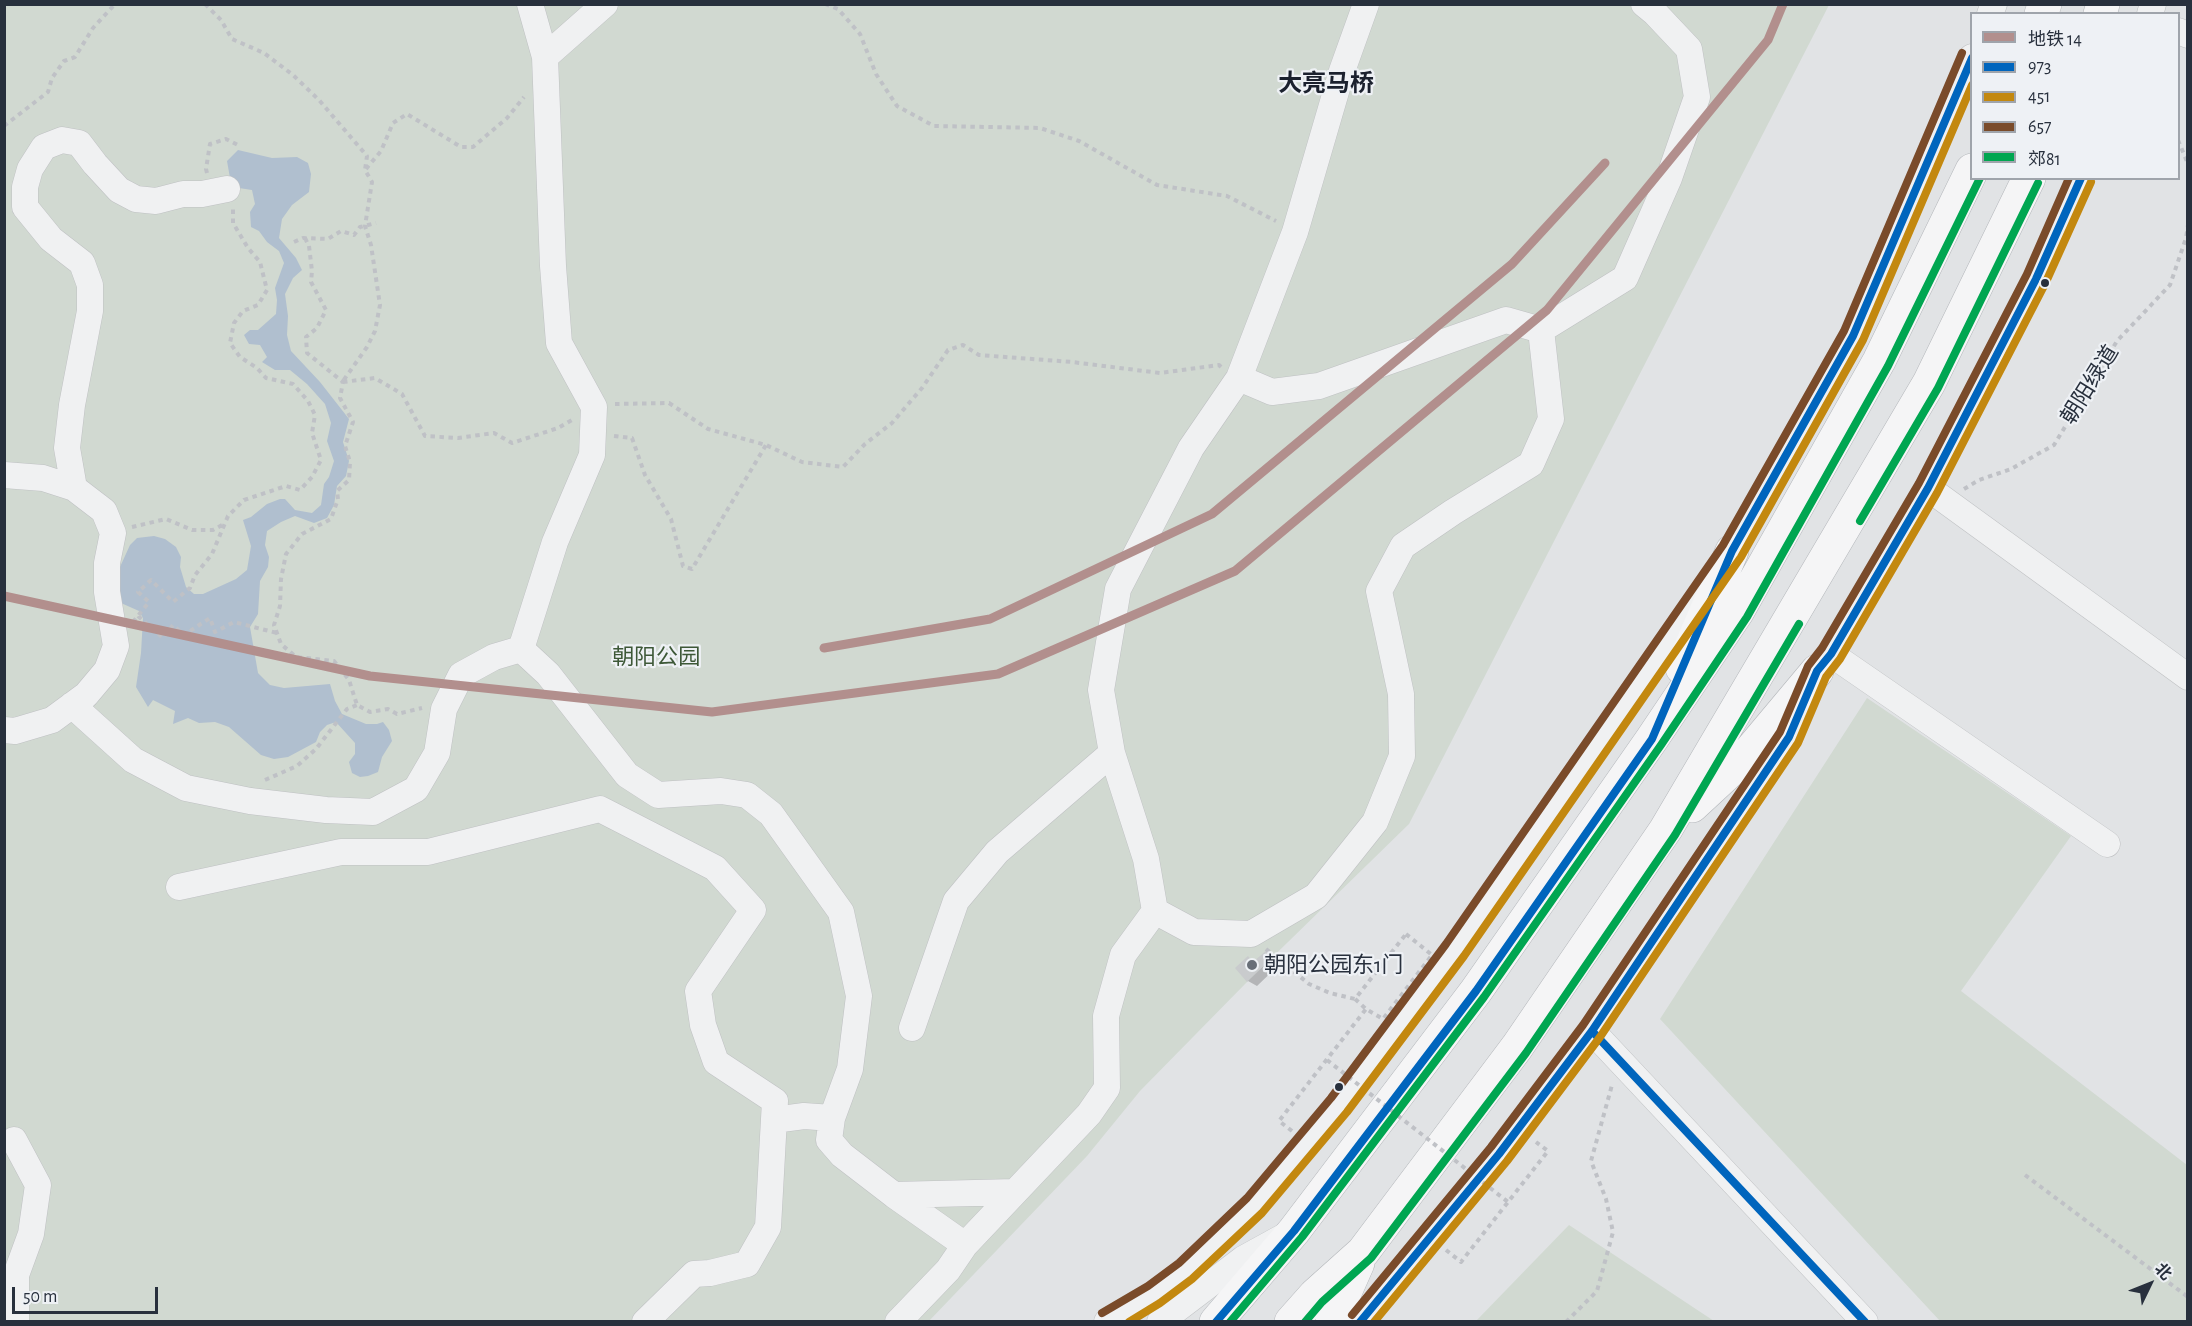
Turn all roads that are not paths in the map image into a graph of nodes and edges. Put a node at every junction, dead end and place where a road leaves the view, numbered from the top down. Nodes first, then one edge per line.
1 (530, 4) edge
2 (605, 4) edge
3 (1366, 4) edge
4 (1644, 4) edge
5 (545, 57) junction
6 (1970, 59) edge
7 (1970, 172) edge
8 (2028, 180) edge
9 (2080, 180) edge
10 (15, 190) edge
11 (220, 191) road end
12 (1541, 330) junction
13 (1239, 378) junction
14 (4, 475) edge
15 (74, 488) junction
16 (1937, 494) junction
17 (1732, 550) junction
18 (521, 649) junction
19 (1824, 662) junction
20 (2187, 677) edge
21 (72, 705) junction
22 (4, 729) edge
23 (1652, 739) junction
24 (1112, 753) junction
25 (1666, 830) junction
26 (2107, 844) dead end
27 (179, 887) dead end
28 (1155, 912) junction
29 (912, 1028) dead end
30 (1592, 1031) junction
31 (832, 1118) junction
32 (774, 1120) junction
33 (14, 1140) dead end
34 (1015, 1192) junction
35 (894, 1195) junction
36 (1294, 1231) junction
37 (965, 1245) junction
38 (1316, 1312) edge
39 (15, 1322) edge
40 (645, 1322) edge
41 (898, 1322) edge
42 (1107, 1322) edge
43 (1160, 1322) edge
44 (1216, 1322) edge
45 (1291, 1322) edge
46 (1360, 1322) edge
47 (1865, 1322) edge

1 - 5 street
2 - 5 street
3 - 13 street
4 - 12 street
5 - 18 street
6 - 17 street
7 - 23 highway
8 - 25 highway
9 - 16 street
10 - 11 street
10 - 15 street
12 - 13 street
12 - 28 street
13 - 24 street
14 - 15 street
15 - 21 street
16 - 19 street
16 - 20 street
17 - 23 highway
17 - 42 street
18 - 21 street
18 - 31 street
19 - 25 highway
19 - 26 street
19 - 30 street
21 - 22 street
23 - 36 highway
24 - 28 street
24 - 29 street
25 - 38 highway
27 - 32 street
28 - 34 street
30 - 46 street
30 - 47 street
31 - 32 street
31 - 35 street
32 - 40 street
33 - 39 street
34 - 35 street
34 - 37 street
35 - 37 street
36 - 43 street
36 - 44 highway
37 - 41 street
38 - 45 highway

